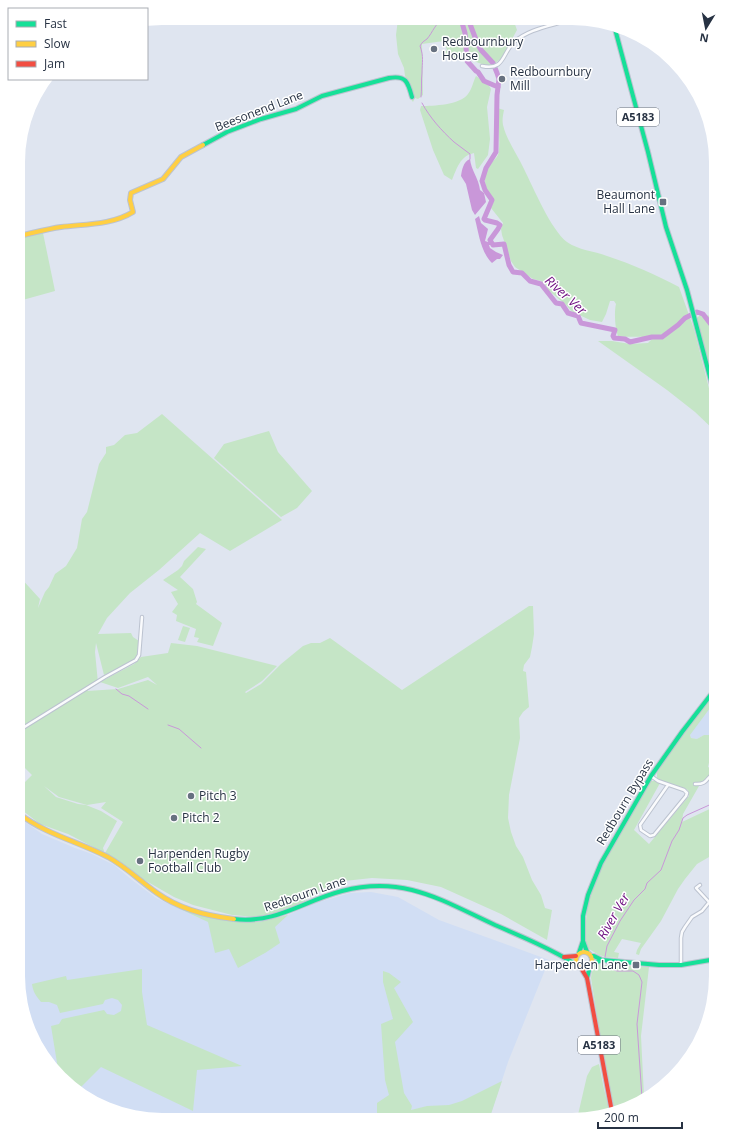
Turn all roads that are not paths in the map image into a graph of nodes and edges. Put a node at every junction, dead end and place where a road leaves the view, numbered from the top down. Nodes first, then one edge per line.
1 (553, 25) edge
2 (616, 32) edge
3 (482, 66) dead end
4 (412, 97) dead end
5 (25, 235) edge
6 (709, 373) edge
7 (142, 617) dead end
8 (709, 697) edge
9 (25, 727) edge
10 (651, 776) junction
11 (709, 778) edge
12 (695, 784) dead end
13 (668, 785) junction
14 (25, 819) edge
15 (700, 885) dead end
16 (709, 902) joint
17 (583, 941) junction
18 (589, 954) junction
19 (578, 955) junction
20 (563, 957) junction
21 (605, 960) junction
22 (709, 960) edge
23 (577, 965) junction
24 (590, 965) junction
25 (681, 965) junction
26 (582, 968) junction
27 (588, 978) junction
28 (611, 1107) edge

1 - 3 street
2 - 6 main road, A5183
4 - 5 main road, Beesonend Lane
7 - 9 street
8 - 10 main road, Redbourn Bypass
10 - 13 street
10 - 17 main road, Redbourn Bypass
11 - 12 street
13 - 13 street
14 - 20 main road, Redbourn Lane
15 - 16 street
16 - 25 street
17 - 18 main road, Redbourn Bypass
17 - 19 main road, Redbourn Bypass
18 - 19 main road
18 - 21 main road
18 - 24 main road
19 - 20 main road, Redbourn Lane
19 - 23 main road
20 - 23 main road, Redbourn Lane
21 - 24 main road
21 - 25 main road
22 - 25 main road
23 - 26 main road
24 - 26 main road
24 - 27 main road, A5183
26 - 27 main road, A5183
27 - 28 main road, A5183

